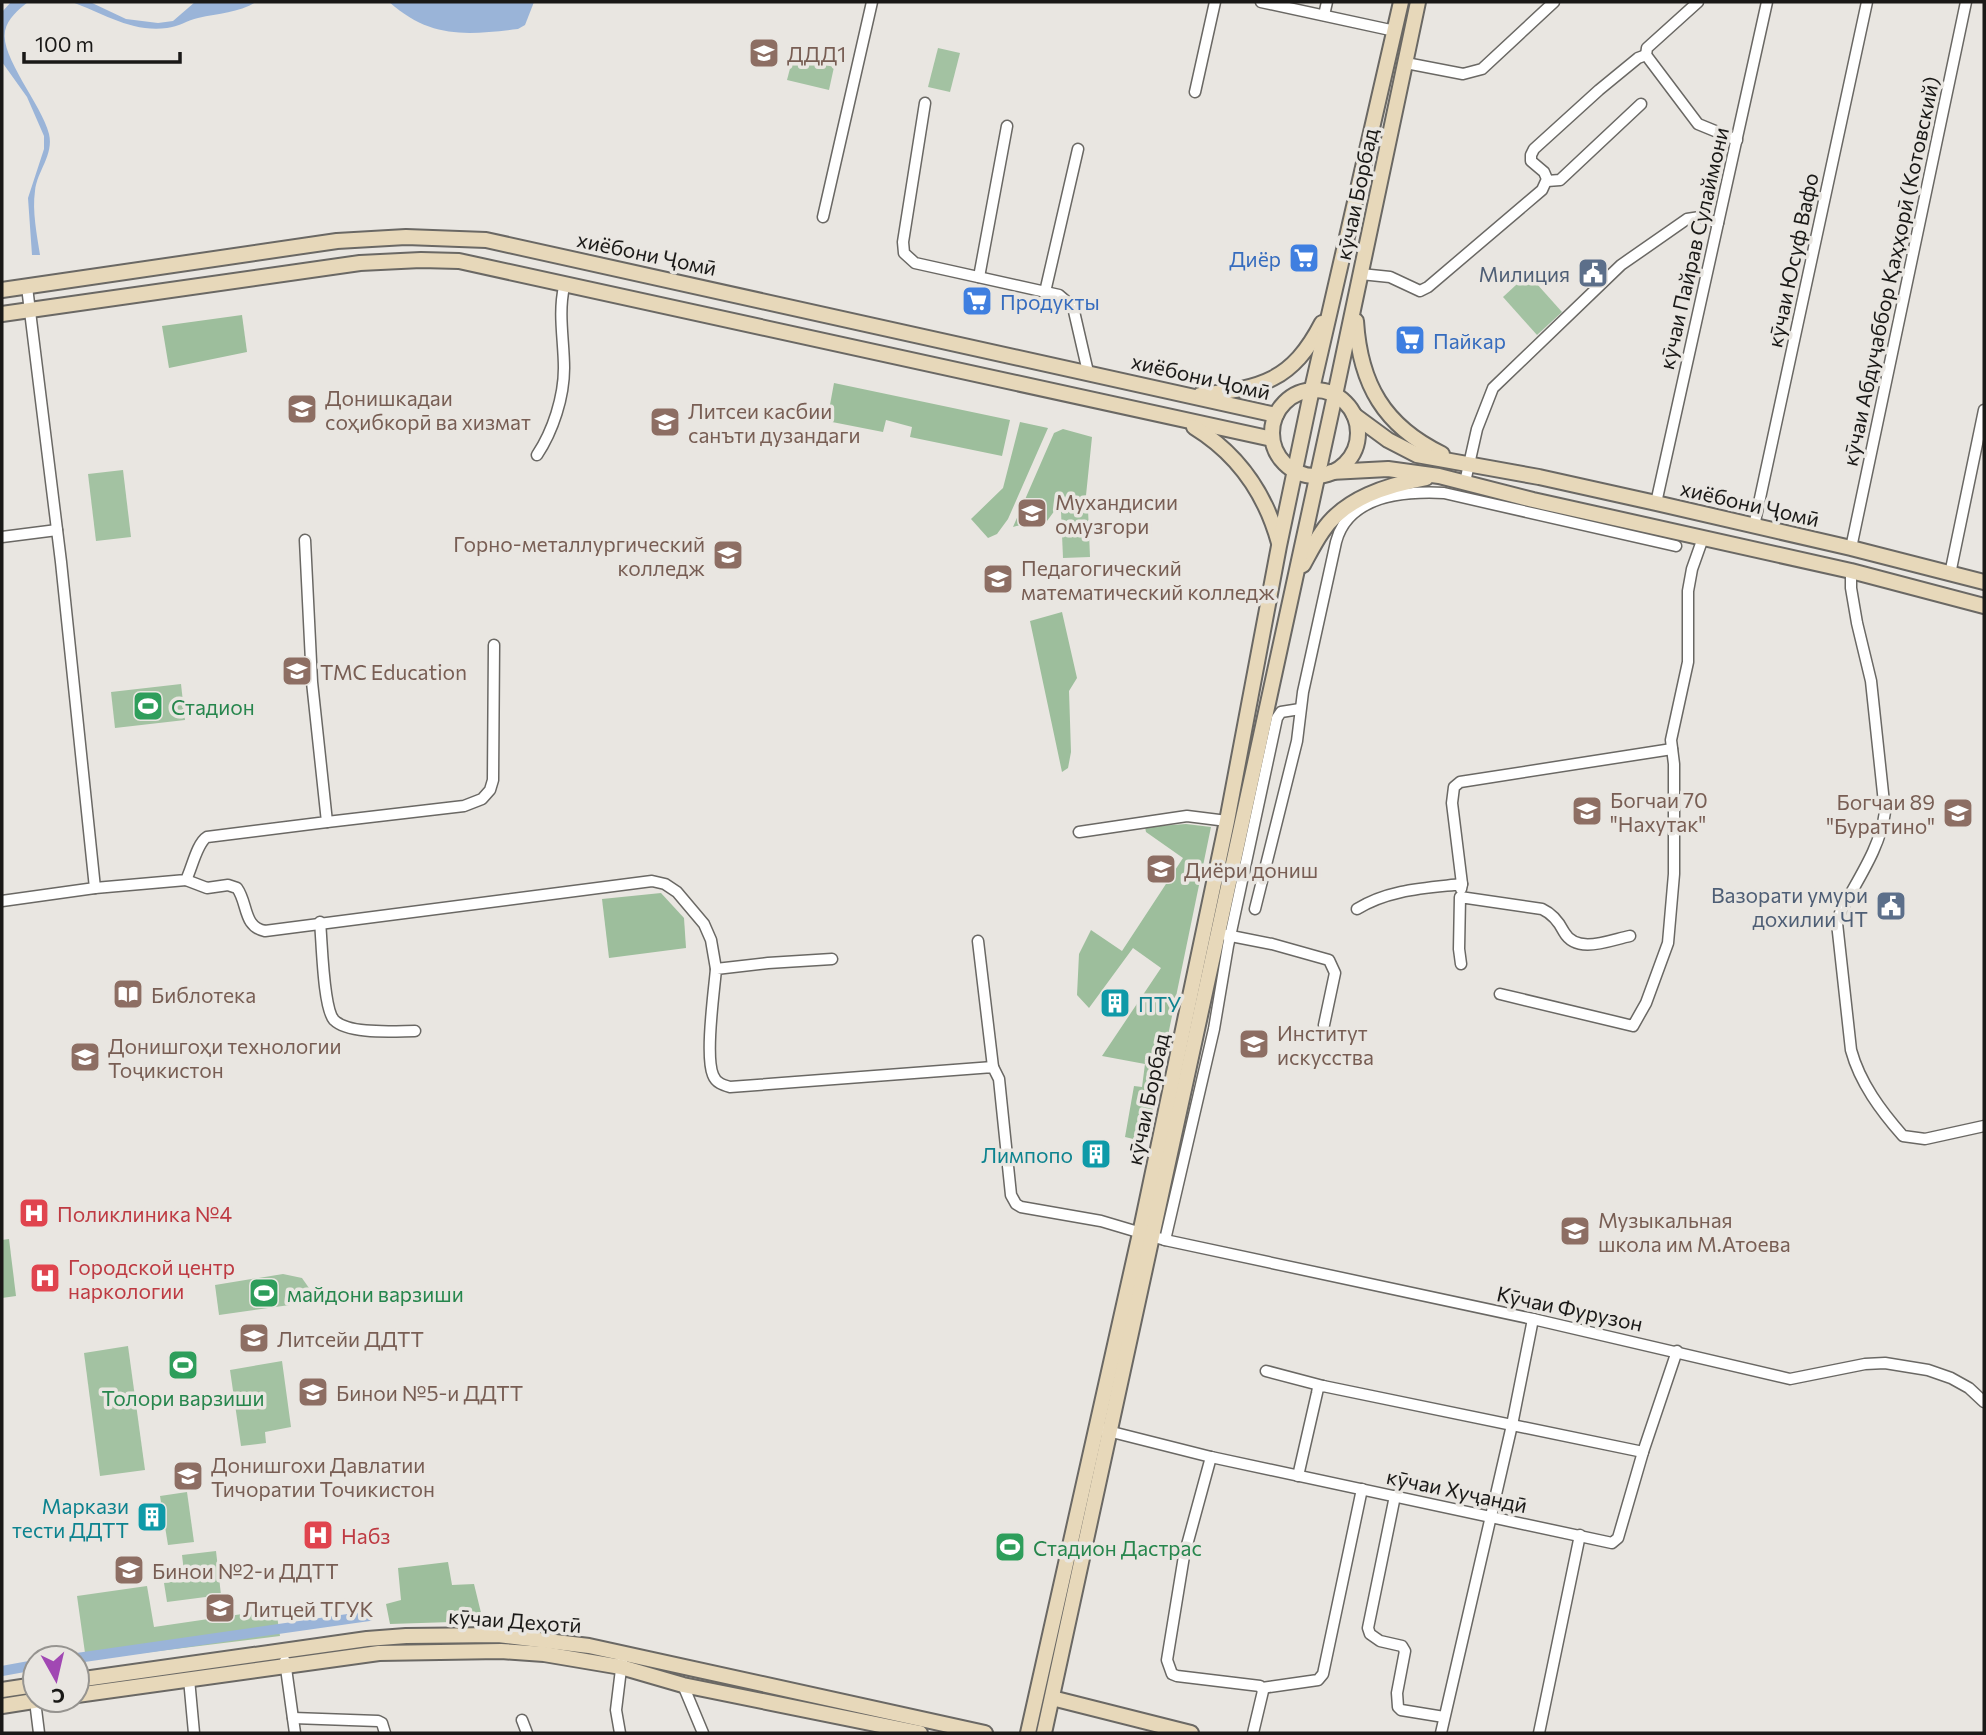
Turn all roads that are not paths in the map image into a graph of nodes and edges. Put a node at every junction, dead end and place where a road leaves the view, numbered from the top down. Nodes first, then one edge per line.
1 (872, 2) edge
2 (1214, 2) edge
3 (1261, 2) edge
4 (1327, 2) edge
5 (1401, 2) edge
6 (1418, 2) edge
7 (1554, 2) edge
8 (1698, 2) edge
9 (1767, 2) edge
10 (1867, 2) edge
11 (1966, 2) edge
12 (1324, 15) junction
13 (1395, 31) junction
14 (1647, 55) junction
15 (1406, 63) junction
16 (1195, 92) dead end
17 (925, 103) dead end
18 (1641, 104) dead end
19 (1007, 126) dead end
20 (1737, 139) junction
21 (1078, 149) dead end
22 (1547, 181) junction
23 (823, 217) dead end
24 (1718, 223) junction
25 (1361, 274) junction
26 (979, 277) junction
27 (696, 285) junction
28 (27, 287) junction
29 (564, 287) dead end
30 (2, 290) edge
31 (1045, 292) junction
32 (1354, 302) junction
33 (1332, 303) junction
34 (31, 310) junction
35 (689, 310) junction
36 (2, 314) edge
37 (1088, 372) junction
38 (1312, 389) junction
39 (1335, 395) junction
40 (1186, 396) junction
41 (1984, 410) edge
42 (1276, 415) junction
43 (1354, 415) junction
44 (1183, 421) junction
45 (1272, 439) junction
46 (537, 455) dead end
47 (1463, 463) junction
48 (1296, 471) junction
49 (1324, 474) junction
50 (1438, 476) junction
51 (1465, 482) junction
52 (1381, 493) junction
53 (1656, 503) junction
54 (1532, 506) junction
55 (1336, 524) junction
56 (1755, 526) junction
57 (57, 530) junction
58 (2, 537) edge
59 (1703, 538) junction
60 (304, 540) dead end
61 (1279, 546) junction
62 (1676, 546) dead end
63 (1851, 548) junction
64 (1851, 571) junction
65 (1950, 574) junction
66 (1296, 579) junction
67 (1979, 581) edge
68 (1966, 602) junction
69 (1984, 606) edge
70 (494, 645) dead end
71 (1300, 709) junction
72 (1672, 748) junction
73 (1227, 821) junction
74 (327, 822) junction
75 (1079, 832) dead end
76 (186, 880) junction
77 (1462, 884) junction
78 (95, 888) junction
79 (1460, 897) junction
80 (2, 901) edge
81 (1255, 909) dead end
82 (1357, 909) dead end
83 (320, 922) junction
84 (1225, 935) junction
85 (1630, 936) dead end
86 (978, 941) dead end
87 (832, 959) dead end
88 (1461, 964) dead end
89 (716, 969) junction
90 (1500, 994) dead end
91 (1324, 1025) dead end
92 (415, 1031) dead end
93 (993, 1067) junction
94 (1984, 1126) edge
95 (1153, 1236) junction
96 (1533, 1319) junction
97 (1677, 1351) junction
98 (1266, 1371) dead end
99 (1323, 1386) junction
100 (1984, 1402) edge
101 (1512, 1424) junction
102 (1103, 1430) junction
103 (1643, 1452) junction
104 (1211, 1457) junction
105 (1298, 1476) junction
106 (1362, 1489) junction
107 (1395, 1496) junction
108 (1491, 1517) junction
109 (1580, 1535) junction
110 (283, 1650) junction
111 (622, 1660) junction
112 (285, 1665) junction
113 (91, 1678) edge
114 (189, 1679) junction
115 (683, 1685) junction
116 (21, 1687) edge
117 (1262, 1688) junction
118 (2, 1690) edge
119 (91, 1693) edge
120 (1052, 1699) junction
121 (21, 1703) edge
122 (2, 1706) edge
123 (38, 1714) edge
124 (1444, 1717) junction
125 (293, 1718) junction
126 (522, 1720) dead end
127 (38, 1733) edge
128 (194, 1733) edge
129 (295, 1733) edge
130 (384, 1733) edge
131 (527, 1733) edge
132 (620, 1733) edge
133 (703, 1733) edge
134 (920, 1733) edge
135 (985, 1733) edge
136 (1028, 1733) edge
137 (1044, 1733) edge
138 (1191, 1733) edge
139 (1253, 1733) edge
140 (1441, 1733) edge
141 (1539, 1733) edge

1 - 23 street
2 - 16 street
3 - 12 street
4 - 12 street
5 - 13 main road, кӯчаи Борбад
6 - 15 main road, кӯчаи Борбад
7 - 15 street
8 - 14 street
9 - 20 street, кӯчаи Пайрав Сулаймони
10 - 56 street, кӯчаи Юсуф Вафо
11 - 63 street, кӯчаи Абдуҷаббор Қаҳҳорӣ (Котовский)
12 - 13 street
13 - 33 main road, кӯчаи Борбад
14 - 20 street
14 - 22 street
15 - 25 main road, кӯчаи Борбад
17 - 26 street
18 - 22 street
19 - 26 street
20 - 24 street, кӯчаи Пайрав Сулаймони
21 - 31 street
22 - 25 street
24 - 47 street
24 - 53 street, кӯчаи Пайрав Сулаймони
25 - 32 main road, кӯчаи Борбад
26 - 31 street
27 - 28 main road, хиёбони Ҷомӣ
27 - 35 main road
27 - 37 main road, хиёбони Ҷомӣ
28 - 30 main road, хиёбони Ҷомӣ
28 - 34 street
29 - 46 street
31 - 37 street
32 - 39 main road, кӯчаи Борбад
32 - 47 main road
33 - 38 main road, кӯчаи Борбад
33 - 40 main road
34 - 35 main road
34 - 36 main road
34 - 57 street
35 - 44 main road
37 - 40 main road, хиёбони Ҷомӣ
38 - 39 main road
38 - 42 main road
38 - 48 main road, кӯчаи Борбад
39 - 43 main road
39 - 49 main road, кӯчаи Борбад
40 - 42 main road, хиёбони Ҷомӣ
41 - 65 street
42 - 45 main road
43 - 47 main road
43 - 49 main road
44 - 45 main road
44 - 61 main road
45 - 48 main road
47 - 51 street
47 - 53 main road, хиёбони Ҷомӣ
48 - 49 main road
48 - 61 main road, кӯчаи Борбад
49 - 50 main road
49 - 66 main road, кӯчаи Борбад
50 - 51 main road
50 - 52 main road
51 - 54 main road
52 - 54 street
52 - 55 main road
53 - 56 main road, хиёбони Ҷомӣ
54 - 59 main road
54 - 62 street
55 - 66 main road
55 - 71 street
56 - 63 main road, хиёбони Ҷомӣ
57 - 58 street
57 - 78 street
59 - 64 main road
59 - 72 street
60 - 74 street
61 - 73 main road, кӯчаи Борбад
63 - 65 main road, хиёбони Ҷомӣ
64 - 68 main road
64 - 94 street
65 - 67 main road, хиёбони Ҷомӣ
66 - 84 main road, кӯчаи Борбад
67 - 68 main road
68 - 69 main road
70 - 74 street
71 - 81 street
71 - 84 street
72 - 77 street
72 - 90 street
73 - 75 street
73 - 95 main road, кӯчаи Борбад
74 - 76 street
76 - 78 street
76 - 83 street
77 - 79 street
77 - 82 street
78 - 80 street
79 - 85 street
79 - 88 street
83 - 89 street
83 - 92 street
84 - 91 street
84 - 95 main road, кӯчаи Борбад
86 - 93 street
87 - 89 street
89 - 93 street
93 - 95 street, Кӯчаи Фурузон
95 - 96 street, Кӯчаи Фурузон
95 - 102 main road, кӯчаи Борбад
96 - 97 street, Кӯчаи Фурузон
96 - 101 street
97 - 100 street, Кӯчаи Фурузон
97 - 103 street, кӯчаи Хуҷандӣ
98 - 99 street
99 - 101 street
99 - 105 street
101 - 103 street
101 - 108 street
102 - 104 street, кӯчаи Хуҷандӣ
102 - 120 main road, кӯчаи Борбад
102 - 136 main road, кӯчаи Борбад
103 - 109 street, кӯчаи Хуҷандӣ
104 - 105 street, кӯчаи Хуҷандӣ
104 - 117 street
105 - 106 street, кӯчаи Хуҷандӣ
106 - 107 street, кӯчаи Хуҷандӣ
106 - 117 street
107 - 108 street, кӯчаи Хуҷандӣ
107 - 124 street
108 - 109 street, кӯчаи Хуҷандӣ
108 - 124 street
109 - 141 street
110 - 111 main road, кӯчаи Деҳотӣ
110 - 112 street
110 - 113 main road, кӯчаи Деҳотӣ
111 - 112 main road, кӯчаи Деҳотӣ
111 - 115 main road, кӯчаи Деҳотӣ
111 - 132 street
111 - 135 main road, кӯчаи Деҳотӣ
112 - 114 main road, кӯчаи Деҳотӣ
112 - 125 street
114 - 119 main road, кӯчаи Деҳотӣ
114 - 128 street
115 - 133 street
115 - 134 main road, кӯчаи Деҳотӣ
116 - 118 main road
117 - 139 street
120 - 137 main road, кӯчаи Борбад
120 - 138 main road
121 - 122 main road
123 - 127 street
124 - 140 street
125 - 129 street
125 - 130 street
126 - 131 street

